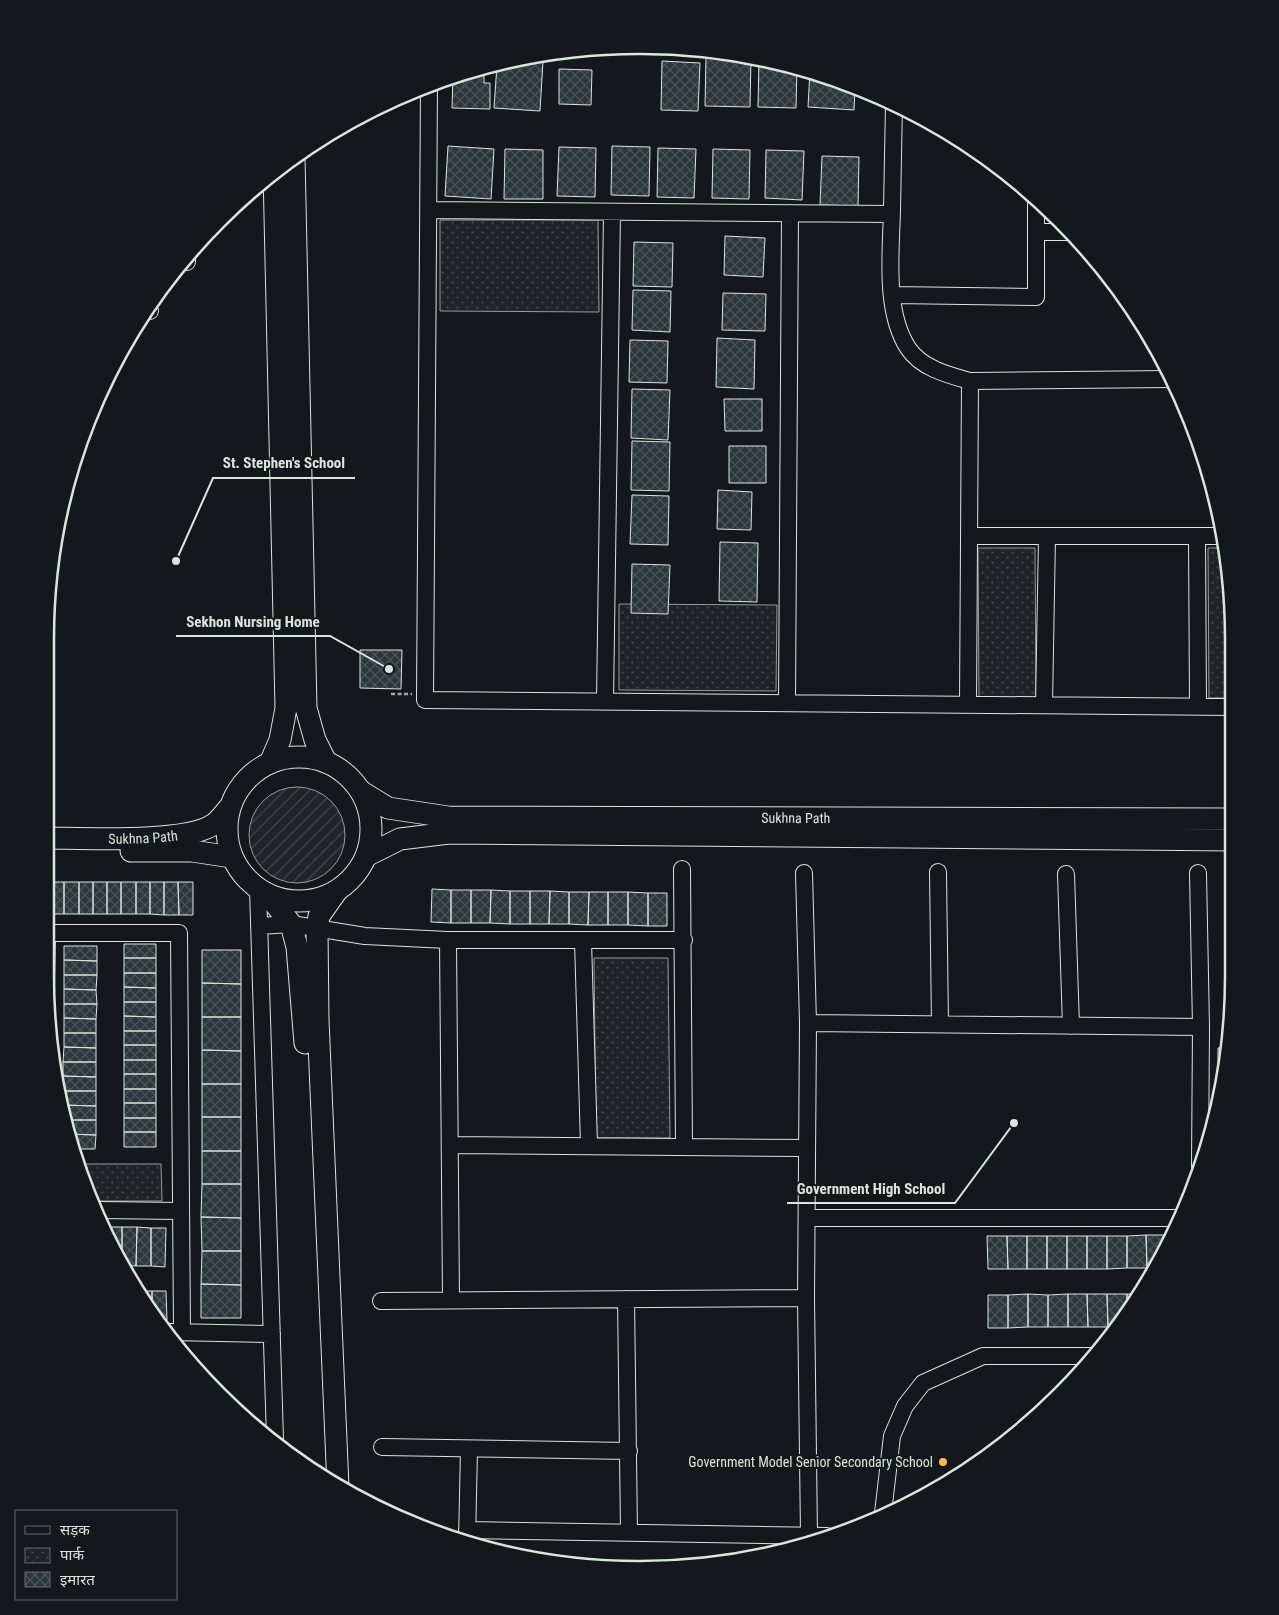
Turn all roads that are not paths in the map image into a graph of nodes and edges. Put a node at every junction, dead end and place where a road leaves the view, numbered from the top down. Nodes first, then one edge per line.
1 (429, 93) edge
2 (894, 112) edge
3 (294, 167) edge
4 (274, 182) edge
5 (1036, 208) edge
6 (429, 210) junction
7 (612, 212) junction
8 (790, 213) junction
9 (892, 214) junction
10 (1036, 232) junction
11 (1060, 232) edge
12 (893, 294) junction
13 (1164, 379) edge
14 (970, 381) junction
15 (970, 536) junction
16 (1047, 536) junction
17 (1197, 536) junction
18 (1216, 536) edge
19 (605, 701) junction
20 (787, 703) junction
21 (968, 704) junction
22 (1044, 705) junction
23 (1198, 706) junction
24 (1225, 707) edge
25 (270, 762) junction
26 (326, 762) junction
27 (362, 792) junction
28 (230, 807) junction
29 (1225, 819) edge
30 (54, 838) edge
31 (1225, 840) edge
32 (54, 852) edge
33 (368, 855) junction
34 (232, 857) junction
35 (682, 869) dead end
36 (804, 872) dead end
37 (938, 872) dead end
38 (1198, 873) dead end
39 (1066, 874) dead end
40 (263, 892) junction
41 (336, 892) junction
42 (291, 924) junction
43 (259, 926) junction
44 (317, 929) junction
45 (54, 933) edge
46 (448, 940) junction
47 (583, 940) junction
48 (684, 940) junction
49 (808, 1023) junction
50 (940, 1024) junction
51 (1071, 1026) junction
52 (1201, 1027) junction
53 (1200, 1143) edge
54 (450, 1145) junction
55 (589, 1146) junction
56 (684, 1147) junction
57 (806, 1148) junction
58 (103, 1210) edge
59 (181, 1211) junction
60 (808, 1218) junction
61 (1173, 1218) edge
62 (806, 1298) junction
63 (626, 1299) junction
64 (451, 1300) junction
65 (381, 1301) dead end
66 (176, 1332) edge
67 (272, 1334) junction
68 (1085, 1356) edge
69 (275, 1433) edge
70 (382, 1447) dead end
71 (469, 1449) junction
72 (629, 1451) junction
73 (323, 1468) edge
74 (338, 1477) edge
75 (883, 1508) edge
76 (628, 1532) junction
77 (467, 1535) edge
78 (810, 1535) joint
79 (471, 1536) edge

1 - 6 street
2 - 9 street
3 - 26 main road
4 - 25 main road
5 - 10 street
6 - 7 street
6 - 19 street
7 - 8 street
7 - 19 street
8 - 9 street
8 - 20 street
9 - 12 street
10 - 11 street
10 - 12 street
12 - 14 street
13 - 14 street
14 - 15 street
15 - 16 street
15 - 21 street
16 - 17 street
16 - 22 street
17 - 18 street
17 - 23 street
19 - 20 street
20 - 21 street
21 - 22 street
22 - 23 street
23 - 24 street
25 - 26 main road
25 - 28 main road
26 - 27 main road
27 - 29 main road, Sukhna Path
27 - 33 main road
28 - 30 main road, Sukhna Path
28 - 34 main road
31 - 33 main road, Sukhna Path
32 - 34 main road, Sukhna Path
33 - 41 main road
34 - 40 main road
35 - 48 street
36 - 49 street
37 - 50 street
38 - 52 street
39 - 51 street
40 - 41 main road
40 - 42 main road
40 - 43 street
41 - 44 main road
42 - 43 street
42 - 44 street
42 - 73 main road
43 - 67 street
44 - 46 street
44 - 74 main road
45 - 59 street
46 - 47 street
46 - 54 street
47 - 48 street
47 - 55 street
48 - 56 street
49 - 50 street
49 - 57 street
50 - 51 street
51 - 52 street
52 - 53 street
54 - 55 street
54 - 64 street
55 - 56 street
56 - 57 street
57 - 60 street
58 - 59 street
59 - 66 street
60 - 61 street
60 - 62 street
62 - 63 street
62 - 78 street
63 - 64 street
63 - 72 street
64 - 65 street
66 - 67 street
67 - 69 street
68 - 75 street
70 - 71 street
71 - 72 street
71 - 77 street
72 - 76 street
76 - 78 street
76 - 79 street

